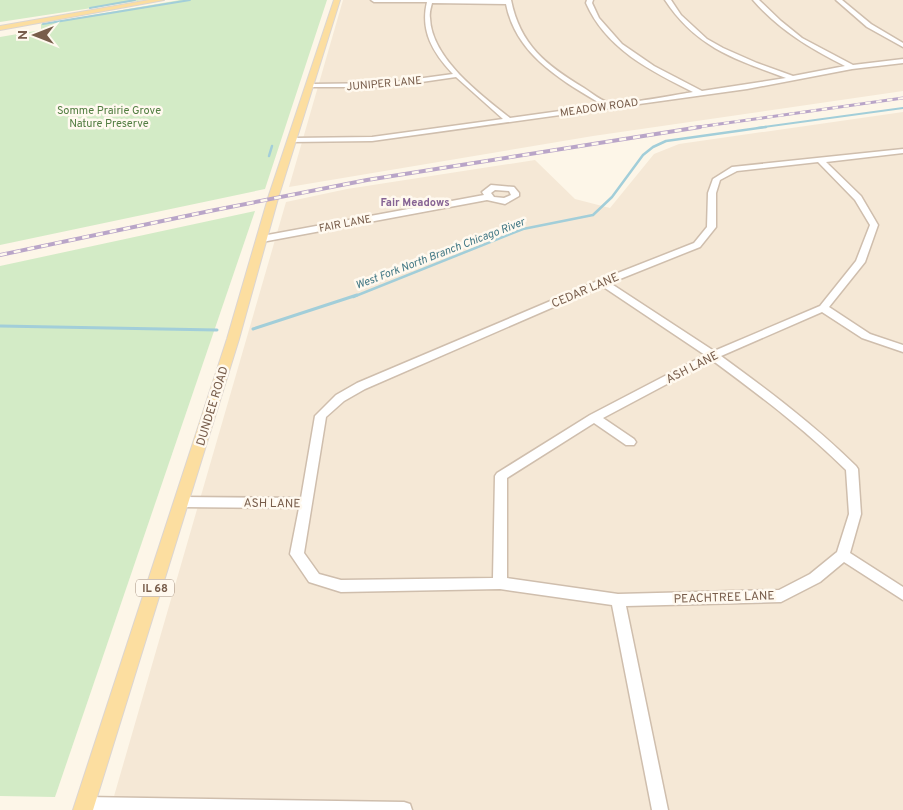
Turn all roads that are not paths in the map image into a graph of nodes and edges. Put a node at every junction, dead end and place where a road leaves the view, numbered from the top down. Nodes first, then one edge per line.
1 (161, 0) edge
2 (337, 0) edge
3 (374, 0) edge
4 (590, 0) edge
5 (668, 0) edge
6 (756, 0) edge
7 (839, 0) edge
8 (429, 1) edge
9 (507, 1) edge
10 (0, 28) edge
11 (903, 45) edge
12 (903, 61) edge
13 (852, 67) junction
14 (457, 75) junction
15 (791, 78) junction
16 (310, 86) junction
17 (700, 93) junction
18 (608, 105) junction
19 (509, 120) junction
20 (293, 140) junction
21 (903, 151) edge
22 (821, 161) junction
23 (488, 197) dead end
24 (262, 239) junction
25 (603, 282) junction
26 (823, 308) junction
27 (903, 349) edge
28 (713, 355) junction
29 (594, 418) junction
30 (630, 442) dead end
31 (181, 502) junction
32 (306, 503) junction
33 (843, 555) junction
34 (500, 583) junction
35 (903, 594) edge
36 (618, 600) junction
37 (84, 807) edge
38 (404, 810) edge
39 (660, 810) edge

1 - 10 main road
2 - 16 main road, DUNDEE ROAD / IL 68
3 - 8 street
4 - 17 street
5 - 15 street
6 - 13 street
7 - 11 street
8 - 9 street
8 - 14 street
9 - 18 street
12 - 13 street, MEADOW ROAD
13 - 15 street, MEADOW ROAD
14 - 16 street, JUNIPER LANE
14 - 19 street
15 - 17 street, MEADOW ROAD
16 - 20 main road, DUNDEE ROAD / IL 68
17 - 18 street, MEADOW ROAD
18 - 19 street, MEADOW ROAD
19 - 20 street, MEADOW ROAD
20 - 24 main road, DUNDEE ROAD / IL 68
21 - 22 street, CEDAR LANE
22 - 25 street, CEDAR LANE
22 - 26 street, ASH LANE
23 - 24 street, FAIR LANE
24 - 31 main road, DUNDEE ROAD / IL 68
25 - 28 street
25 - 32 street, CEDAR LANE
26 - 27 street
26 - 28 street, ASH LANE
28 - 29 street, ASH LANE
28 - 33 street
29 - 30 street
29 - 34 street, ASH LANE
31 - 32 street, ASH LANE
31 - 37 main road, DUNDEE ROAD / IL 68
32 - 34 street, ASH LANE
33 - 35 street
33 - 36 street, PEACHTREE LANE
34 - 36 street, ASH LANE
36 - 39 street
37 - 38 street

